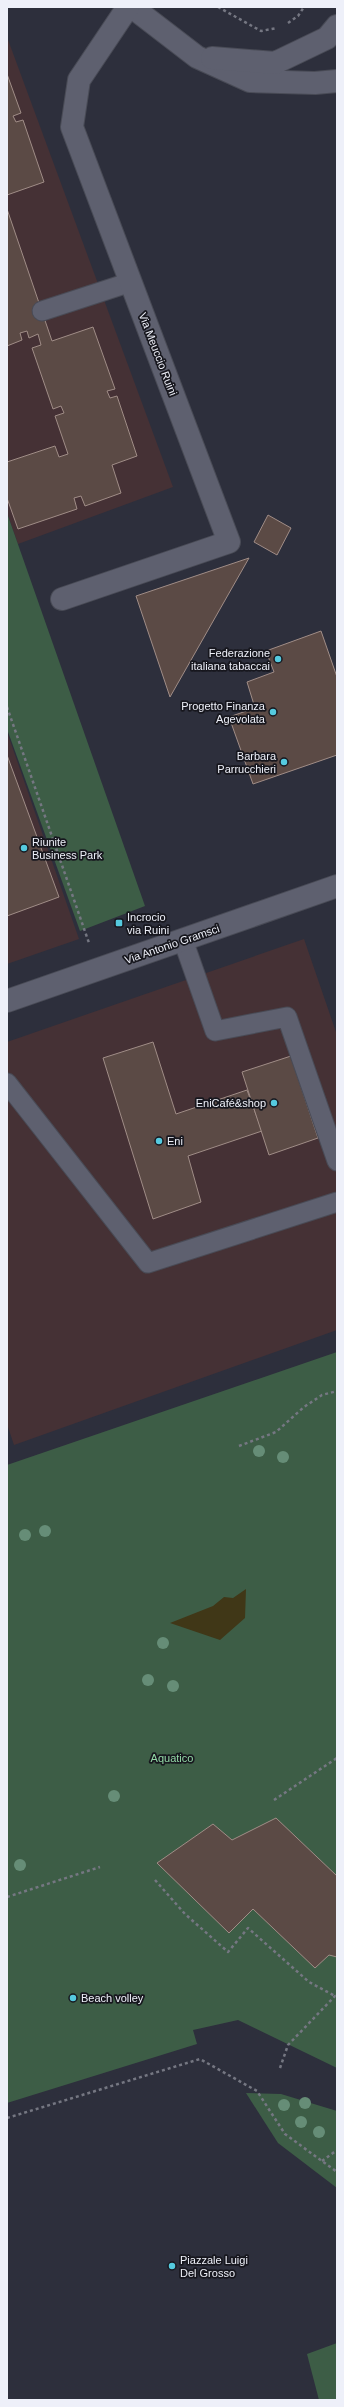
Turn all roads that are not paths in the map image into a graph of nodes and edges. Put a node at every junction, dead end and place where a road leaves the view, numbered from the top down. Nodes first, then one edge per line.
1 (128, 7) edge
2 (132, 7) edge
3 (337, 26) edge
4 (197, 57) junction
5 (337, 80) edge
6 (131, 282) junction
7 (42, 311) dead end
8 (62, 599) dead end
9 (337, 886) edge
10 (183, 940) junction
11 (7, 1001) edge
12 (7, 1083) edge
13 (337, 1161) edge
14 (337, 1202) edge

1 - 6 street, Via Meuccio Ruini
2 - 4 street
3 - 4 street
4 - 5 street
6 - 7 lane
6 - 8 street, Via Meuccio Ruini
9 - 10 street, Via Antonio Gramsci
10 - 11 street, Via Antonio Gramsci
10 - 13 lane
12 - 14 lane

